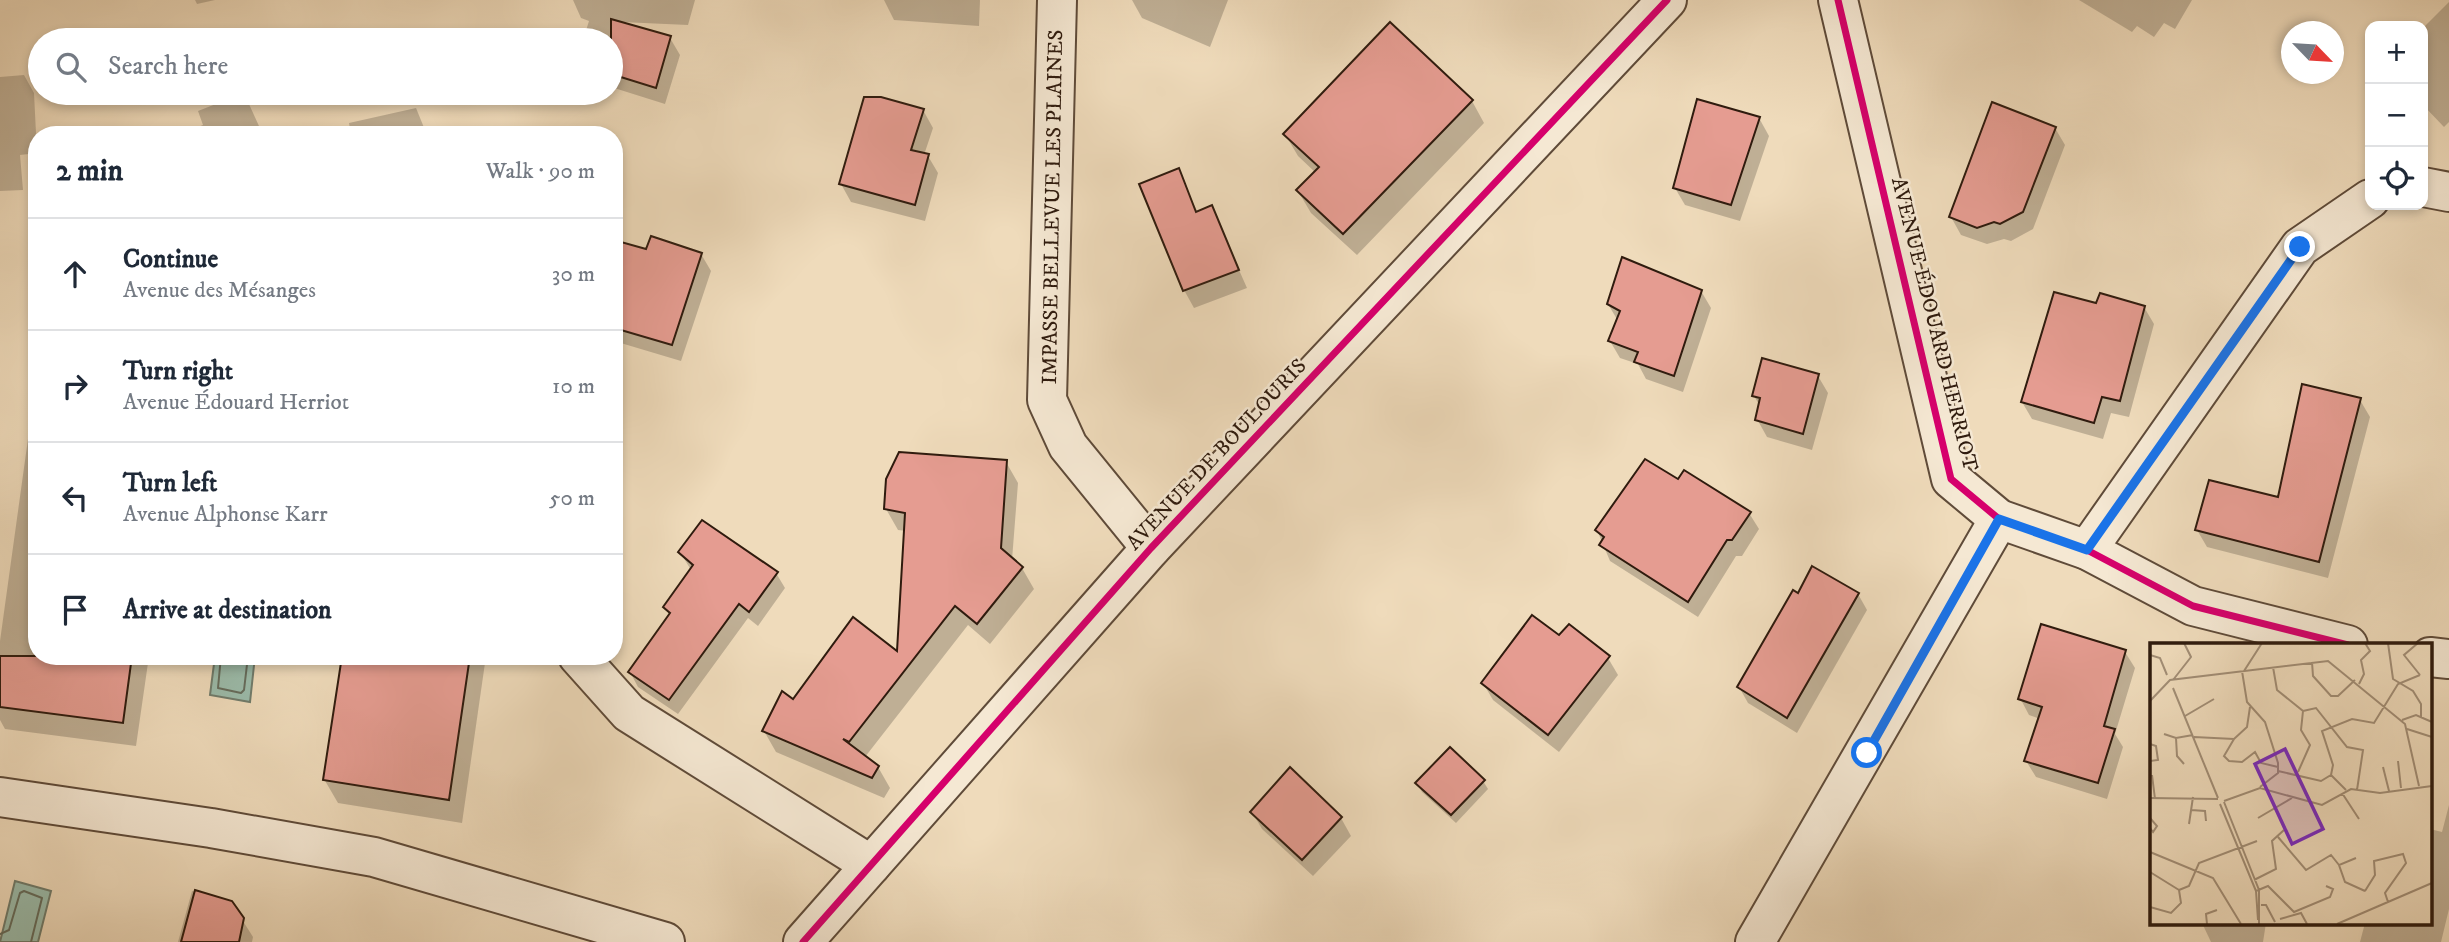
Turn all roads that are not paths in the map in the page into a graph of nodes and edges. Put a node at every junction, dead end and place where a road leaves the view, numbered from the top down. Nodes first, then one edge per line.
1 (1057, 0) edge
2 (1667, 0) edge
3 (1838, 0) edge
4 (2428, 188) edge
5 (2449, 192) edge
6 (2365, 202) edge
7 (1999, 519) junction
8 (1151, 548) junction
9 (2087, 550) junction
10 (2340, 643) edge
11 (586, 665) edge
12 (0, 797) edge
13 (871, 866) junction
14 (665, 942) edge
15 (803, 942) edge
16 (1755, 942) edge

1 - 8 street, IMPASSE BELLEVUE LES PLAINES
2 - 8 street, AVENUE DE BOULOURIS
3 - 7 street, AVENUE ÉDOUARD HERRIOT
4 - 5 street
6 - 9 street
7 - 9 street, AVENUE ÉDOUARD HERRIOT
7 - 16 street
8 - 13 street, AVENUE DE BOULOURIS
9 - 10 street, AVENUE ÉDOUARD HERRIOT
11 - 13 street
12 - 14 street
13 - 15 street, AVENUE DE BOULOURIS

